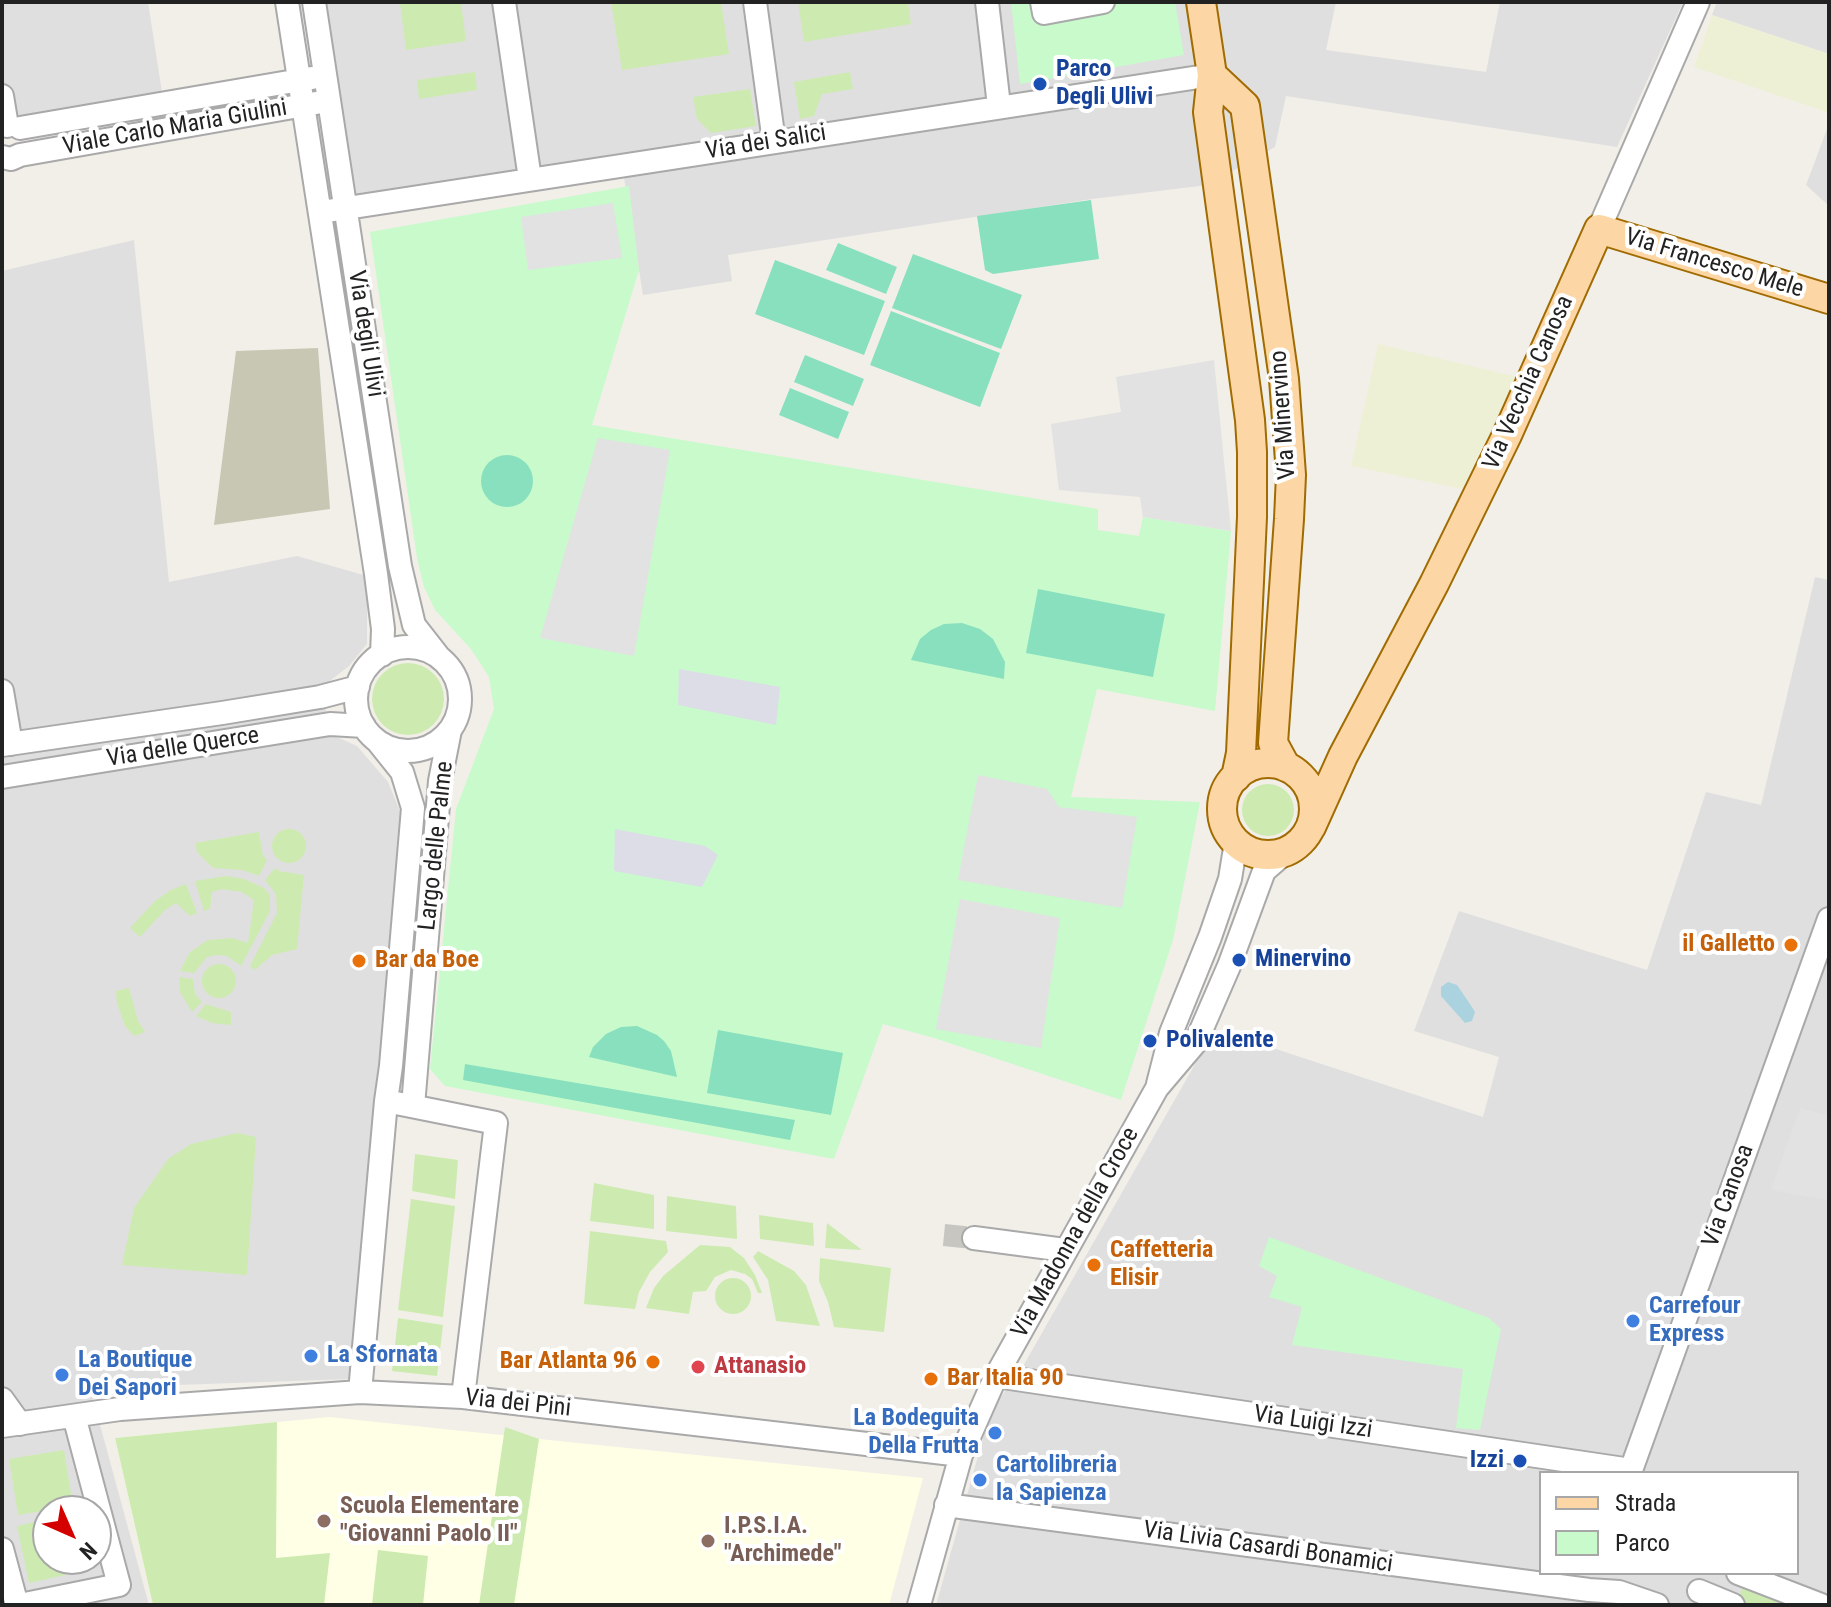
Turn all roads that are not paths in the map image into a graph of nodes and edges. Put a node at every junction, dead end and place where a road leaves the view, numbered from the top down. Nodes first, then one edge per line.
1 (287, 2) edge
2 (314, 2) edge
3 (504, 2) edge
4 (755, 2) edge
5 (987, 2) edge
6 (1042, 2) edge
7 (1103, 2) edge
8 (1201, 2) edge
9 (1698, 2) edge
10 (1212, 75) junction
11 (325, 76) junction
12 (299, 80) junction
13 (2, 96) edge
14 (329, 101) junction
15 (303, 105) junction
16 (999, 106) junction
17 (9, 127) edge
18 (774, 142) junction
19 (7, 157) edge
20 (530, 179) junction
21 (346, 208) junction
22 (321, 212) junction
23 (1599, 229) junction
24 (1829, 299) edge
25 (382, 655) junction
26 (439, 657) junction
27 (358, 687) junction
28 (2, 691) edge
29 (450, 730) junction
30 (371, 734) junction
31 (7, 744) edge
32 (1343, 756) junction
33 (1293, 772) junction
34 (2, 777) edge
35 (1236, 777) junction
36 (1311, 827) junction
37 (1236, 842) junction
38 (1286, 852) junction
39 (1829, 919) edge
40 (1157, 1088) junction
41 (386, 1101) junction
42 (413, 1106) junction
43 (974, 1238) tunnel mouth
44 (1065, 1250) junction
45 (996, 1376) junction
46 (360, 1392) junction
47 (463, 1397) junction
48 (2, 1399) edge
49 (74, 1416) junction
50 (11, 1425) edge
51 (961, 1455) junction
52 (1630, 1471) edge
53 (946, 1505) junction
54 (2, 1549) edge
55 (1743, 1575) edge
56 (1589, 1589) edge
57 (1699, 1590) edge
58 (925, 1604) edge
59 (19, 1605) edge
60 (1609, 1605) edge
61 (1657, 1605) edge
62 (1733, 1605) edge
63 (1821, 1605) edge

1 - 12 street, Via degli Ulivi
2 - 11 street, Via degli Ulivi
3 - 20 street
4 - 18 street
5 - 16 street
6 - 7 street
8 - 10 main road, Via Minervino
9 - 23 street, Via Vecchia Canosa
10 - 16 street, Via dei Salici
10 - 33 main road, Via Minervino
10 - 35 main road, Via Minervino
11 - 12 street, Viale Carlo Maria Giulini
11 - 14 street, Via degli Ulivi
12 - 15 street, Via degli Ulivi
12 - 17 street, Viale Carlo Maria Giulini
13 - 17 street
14 - 15 street, Viale Carlo Maria Giulini
14 - 21 street, Via degli Ulivi
15 - 19 street, Viale Carlo Maria Giulini
15 - 22 street, Via degli Ulivi
16 - 18 street, Via dei Salici
17 - 19 street
18 - 20 street, Via dei Salici
20 - 21 street, Via dei Salici
21 - 22 street, Via dei Salici
21 - 26 street, Via degli Ulivi
22 - 25 street, Via degli Ulivi
23 - 24 main road, Via Francesco Mele
23 - 32 main road, Via Vecchia Canosa
25 - 26 street
25 - 27 street
26 - 29 street
27 - 30 street
27 - 31 street, Via delle Querce
28 - 31 street
29 - 30 street
29 - 42 street, Largo delle Palme
30 - 34 street, Via delle Querce
30 - 41 street, Largo delle Palme
32 - 33 main road
32 - 36 main road, Via Vecchia Canosa
33 - 35 main road
33 - 36 main road
35 - 37 main road
36 - 38 main road
37 - 38 main road
37 - 40 street, Via Madonna della Croce
38 - 40 street, Via Madonna della Croce
39 - 52 street, Via Canosa
40 - 44 street, Via Madonna della Croce
41 - 42 street
41 - 46 street, Largo delle Palme
42 - 47 street
43 - 44 street
44 - 45 street, Via Madonna della Croce
45 - 51 street, Via Madonna della Croce
45 - 52 street, Via Luigi Izzi
46 - 47 street, Via dei Pini
46 - 49 street, Via dei Pini
47 - 51 street, Via dei Pini
48 - 50 street, Via dei Pini
49 - 50 street, Via dei Pini
49 - 59 street
51 - 53 street, Via Madonna della Croce
53 - 56 street, Via Livia Casardi Bonamici
53 - 58 street, Via Madonna della Croce
54 - 59 street
55 - 63 street
56 - 60 street
56 - 61 street, Via Livia Casardi Bonamici
57 - 62 street

